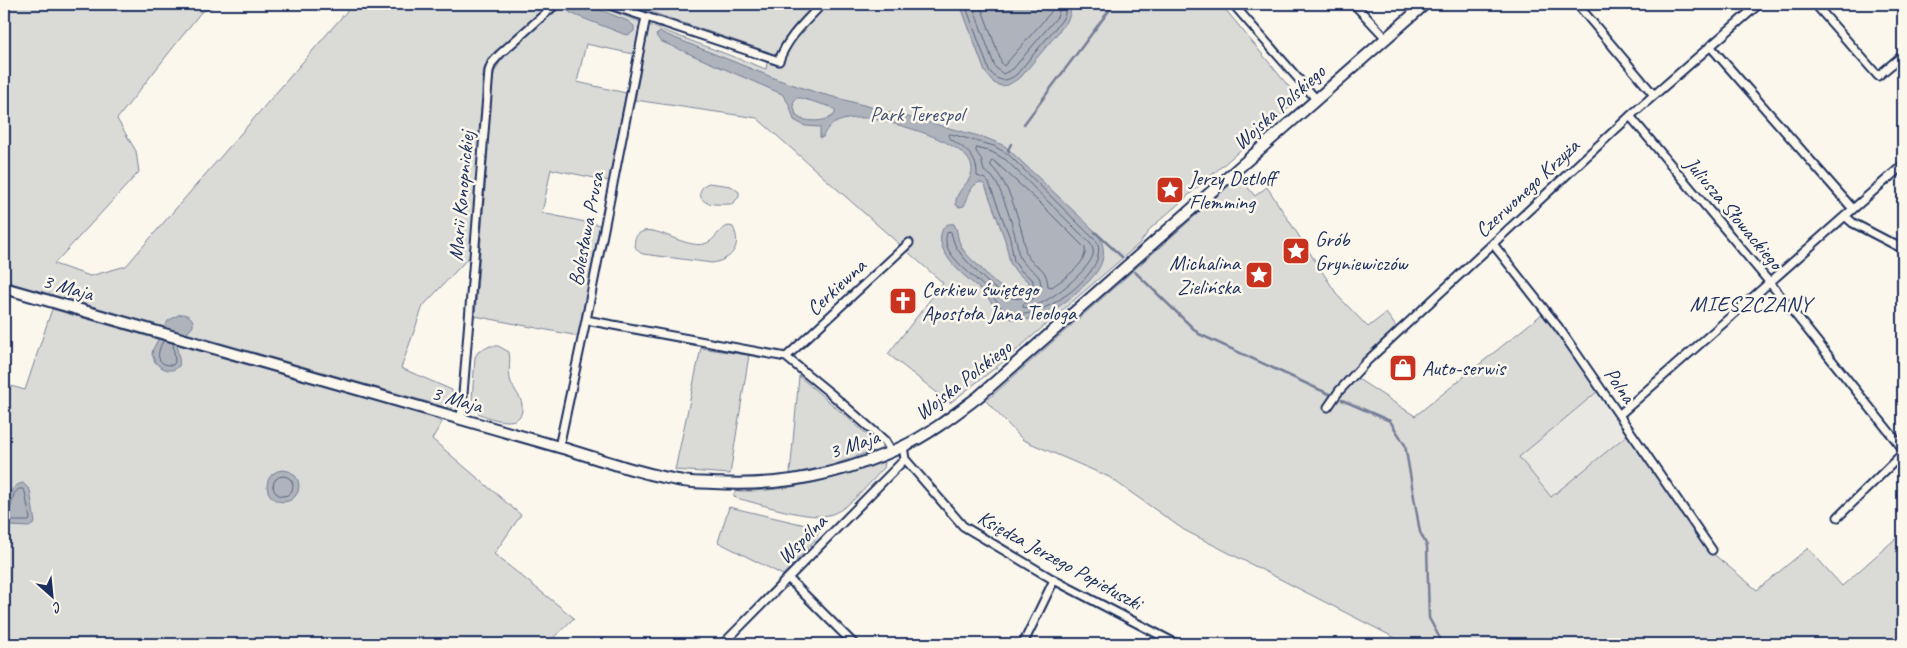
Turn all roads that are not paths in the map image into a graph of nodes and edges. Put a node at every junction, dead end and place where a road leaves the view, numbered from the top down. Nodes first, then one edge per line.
1 (556, 4) edge
2 (607, 4) edge
3 (822, 4) edge
4 (1233, 4) edge
5 (1354, 4) edge
6 (1425, 4) edge
7 (1577, 4) edge
8 (1759, 4) edge
9 (1815, 4) edge
10 (646, 17) junction
11 (1386, 38) junction
12 (1710, 46) junction
13 (1903, 55) edge
14 (1654, 95) junction
15 (1316, 99) junction
16 (1630, 116) junction
17 (1903, 165) edge
18 (1853, 209) junction
19 (1845, 216) junction
20 (909, 242) dead end
21 (1493, 244) junction
22 (1903, 249) edge
23 (1770, 283) junction
24 (4, 288) edge
25 (586, 320) junction
26 (786, 357) junction
27 (1328, 408) dead end
28 (1620, 414) junction
29 (461, 419) junction
30 (903, 446) junction
31 (559, 447) junction
32 (891, 451) junction
33 (1903, 451) edge
34 (905, 459) junction
35 (1838, 517) dead end
36 (1712, 550) dead end
37 (788, 578) junction
38 (1054, 580) junction
39 (723, 644) edge
40 (854, 644) edge
41 (1023, 644) edge
42 (1177, 644) edge

1 - 29 street, Marii Konopnickiej
2 - 10 street
3 - 10 street
4 - 15 street
5 - 11 street
6 - 11 street, Wojska Polskiego
7 - 14 street
8 - 12 street, Czerwonego Krzyża
9 - 13 street
10 - 25 street, Bolesława Prusa
11 - 15 street, Wojska Polskiego
12 - 14 street, Czerwonego Krzyża
12 - 18 street
14 - 16 street, Czerwonego Krzyża
15 - 30 street, Wojska Polskiego
16 - 21 street, Czerwonego Krzyża
16 - 23 street, Juliusza Słowackiego
17 - 18 street
18 - 19 street
19 - 22 street
19 - 23 street
20 - 26 street, Cerkiewna
21 - 27 street, Czerwonego Krzyża
21 - 28 street, Polna
23 - 28 street
23 - 33 street, Juliusza Słowackiego
24 - 29 street, 3 Maja
25 - 26 street
25 - 31 street, Bolesława Prusa
26 - 32 street
28 - 36 street, Polna
29 - 31 street, 3 Maja
30 - 32 street, 3 Maja
30 - 34 street
31 - 32 street, 3 Maja
33 - 35 street
34 - 37 street, Wspólna
34 - 38 street, Księdza Jerzego Popiełuszki
37 - 39 street, Wspólna
37 - 40 street
38 - 41 street
38 - 42 street, Księdza Jerzego Popiełuszki

